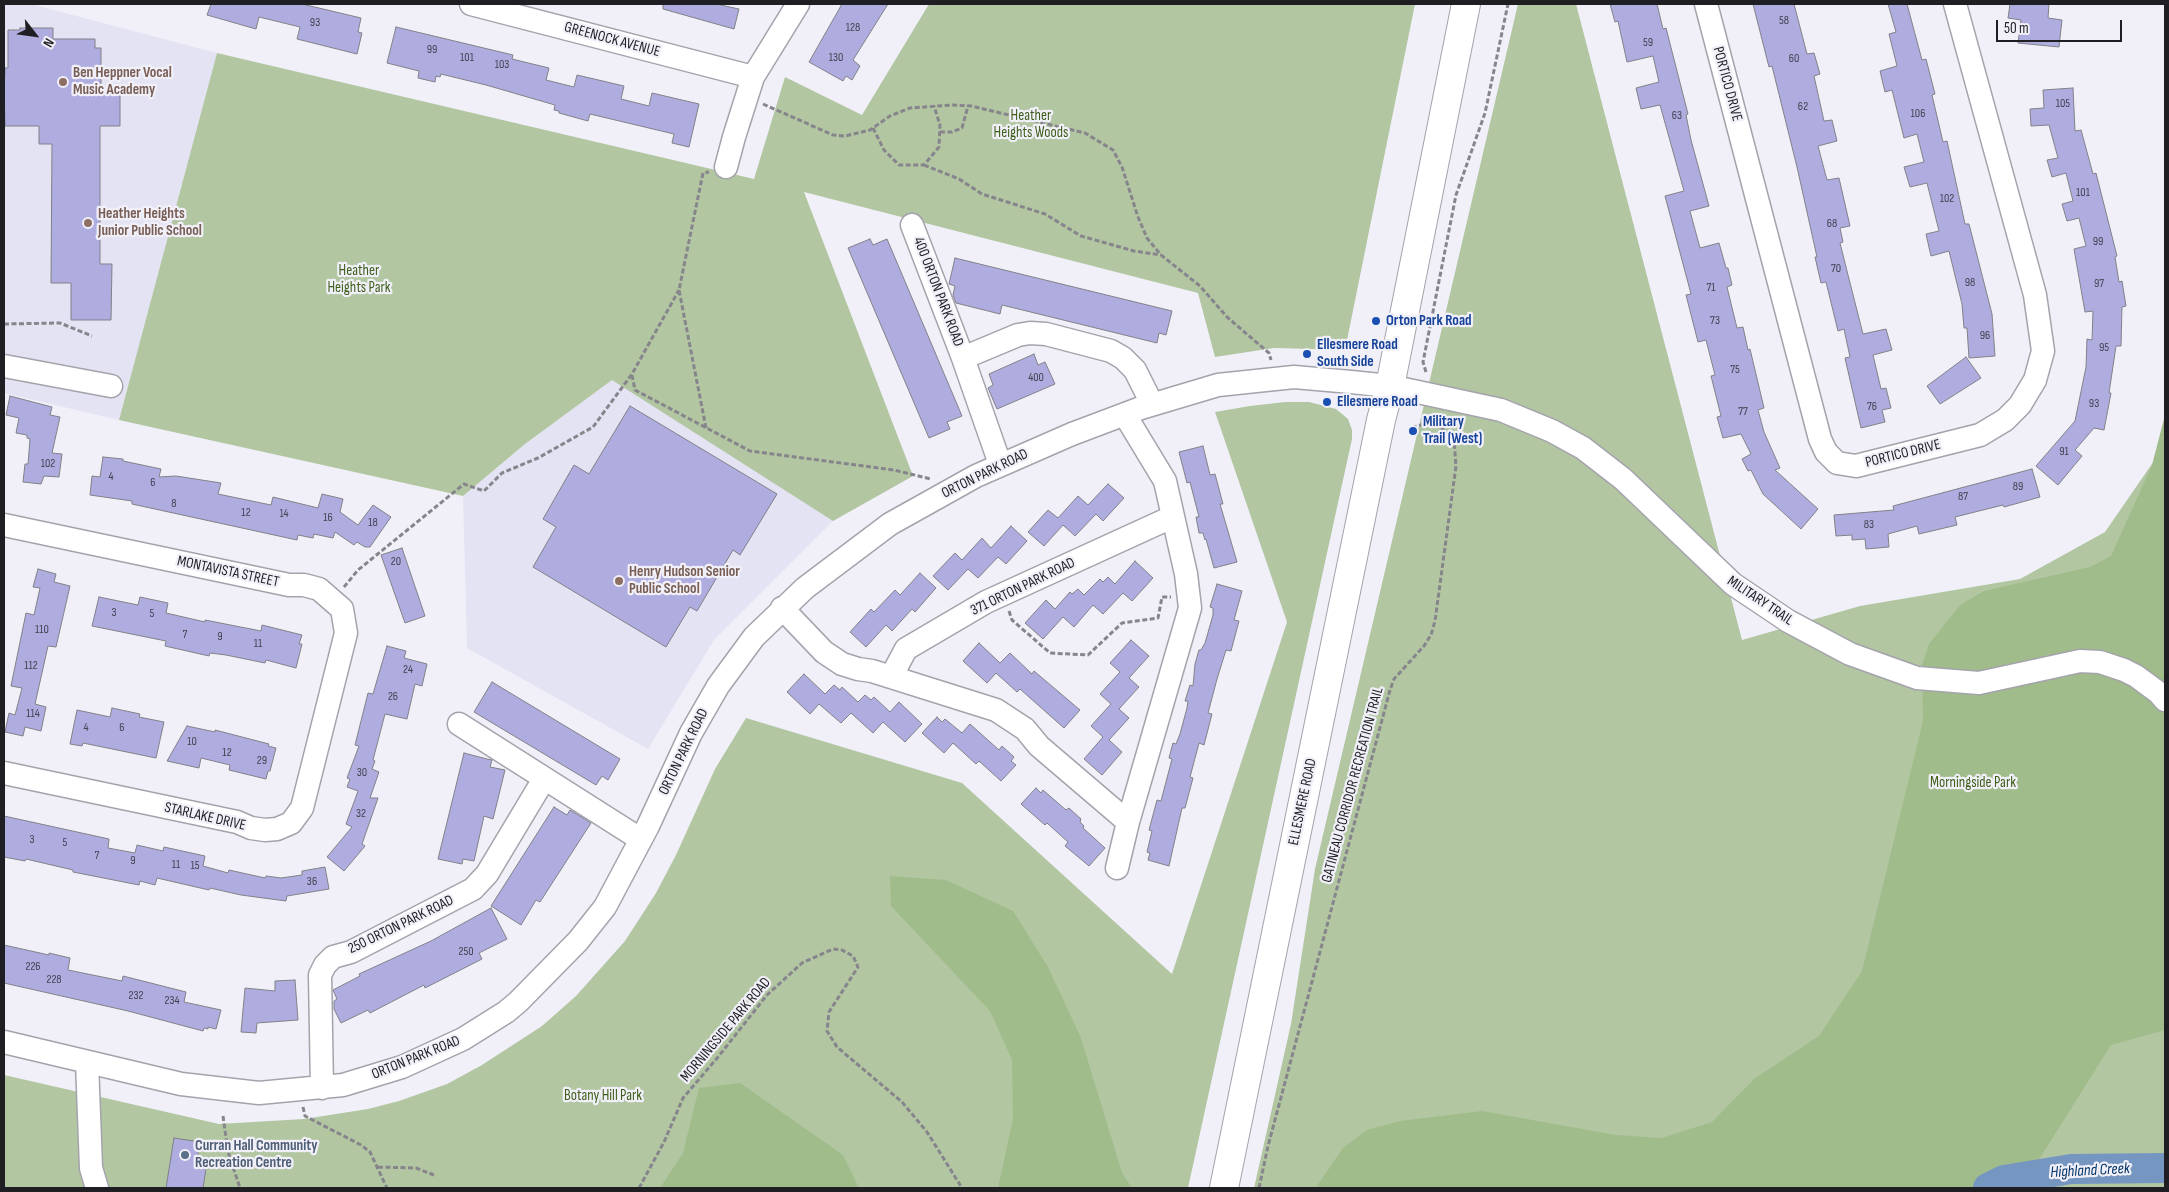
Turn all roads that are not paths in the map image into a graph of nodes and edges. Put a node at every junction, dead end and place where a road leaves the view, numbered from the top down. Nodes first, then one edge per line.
1 (471, 4) edge
2 (798, 4) edge
3 (1466, 4) edge
4 (1706, 4) edge
5 (1955, 4) edge
6 (554, 14) edge
7 (753, 77) junction
8 (726, 167) road end
9 (912, 225) dead end
10 (963, 358) junction
11 (4, 366) edge
12 (111, 386) dead end
13 (1390, 386) junction
14 (1152, 404) junction
15 (1125, 415) junction
16 (1000, 464) junction
17 (1172, 517) junction
18 (4, 525) edge
19 (782, 608) junction
20 (891, 677) junction
21 (2165, 700) edge
22 (326, 712) joint
23 (459, 724) dead end
24 (4, 773) edge
25 (544, 780) junction
26 (1128, 822) junction
27 (640, 839) junction
28 (1117, 868) dead end
29 (4, 1042) edge
30 (87, 1062) junction
31 (322, 1088) junction
32 (97, 1188) edge
33 (1224, 1188) edge

1 - 6 street, GREENOCK AVENUE
2 - 7 street
3 - 13 main road, ELLESMERE ROAD
4 - 5 street, PORTICO DRIVE
6 - 7 street, GREENOCK AVENUE
7 - 8 street
9 - 10 street, 400 ORTON PARK ROAD
10 - 14 street, 400 ORTON PARK ROAD
10 - 16 street, 400 ORTON PARK ROAD
11 - 12 street
13 - 14 street, ORTON PARK ROAD
13 - 21 street, MILITARY TRAIL
13 - 33 main road, ELLESMERE ROAD
14 - 15 street, ORTON PARK ROAD
15 - 16 street, ORTON PARK ROAD
15 - 17 street
16 - 19 street, ORTON PARK ROAD
17 - 20 street, 371 ORTON PARK ROAD
17 - 26 street
18 - 22 street, MONTAVISTA STREET
19 - 20 street
19 - 27 street, ORTON PARK ROAD
20 - 26 street
22 - 24 street, STARLAKE DRIVE
23 - 25 street
25 - 27 street
25 - 31 street, 250 ORTON PARK ROAD
26 - 28 street
27 - 31 street, ORTON PARK ROAD
29 - 30 street, ORTON PARK ROAD
30 - 31 street, ORTON PARK ROAD
30 - 32 street

